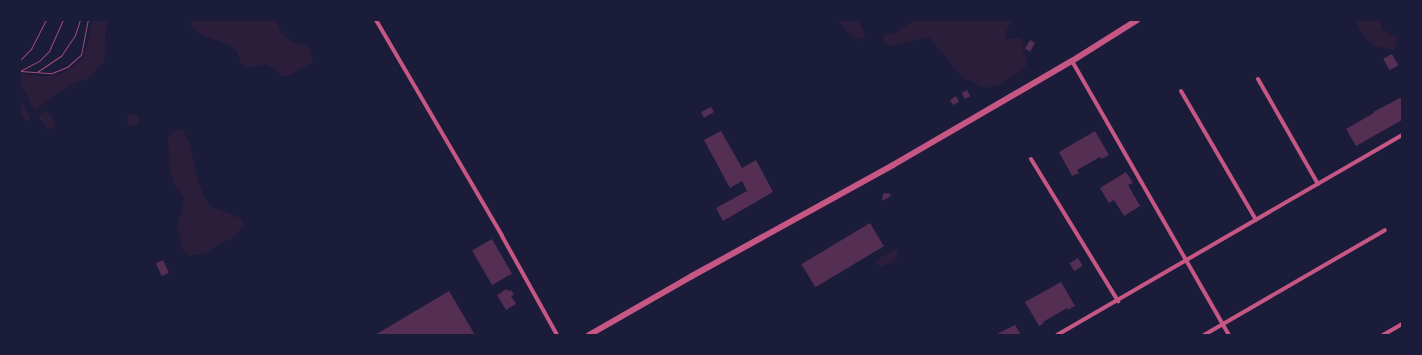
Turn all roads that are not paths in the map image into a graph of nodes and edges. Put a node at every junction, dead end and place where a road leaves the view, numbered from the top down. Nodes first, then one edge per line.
1 (376, 20) edge
2 (1137, 20) edge
3 (1072, 61) junction
4 (1258, 79) dead end
5 (1181, 91) dead end
6 (1402, 135) edge
7 (1031, 159) dead end
8 (1318, 184) junction
9 (1256, 220) junction
10 (1385, 230) dead end
11 (1187, 260) junction
12 (1118, 300) junction
13 (1223, 324) junction
14 (1402, 324) edge
15 (557, 335) edge
16 (589, 335) edge
17 (1057, 335) edge
18 (1204, 335) edge
19 (1229, 335) edge
20 (1383, 335) edge

1 - 15 street
2 - 3 street
3 - 11 street
3 - 16 street
4 - 8 street
5 - 9 street
6 - 8 street
7 - 12 street
8 - 9 street
9 - 11 street
10 - 13 street
11 - 12 street
11 - 13 street
12 - 17 street
13 - 18 street
13 - 19 street
14 - 20 street

